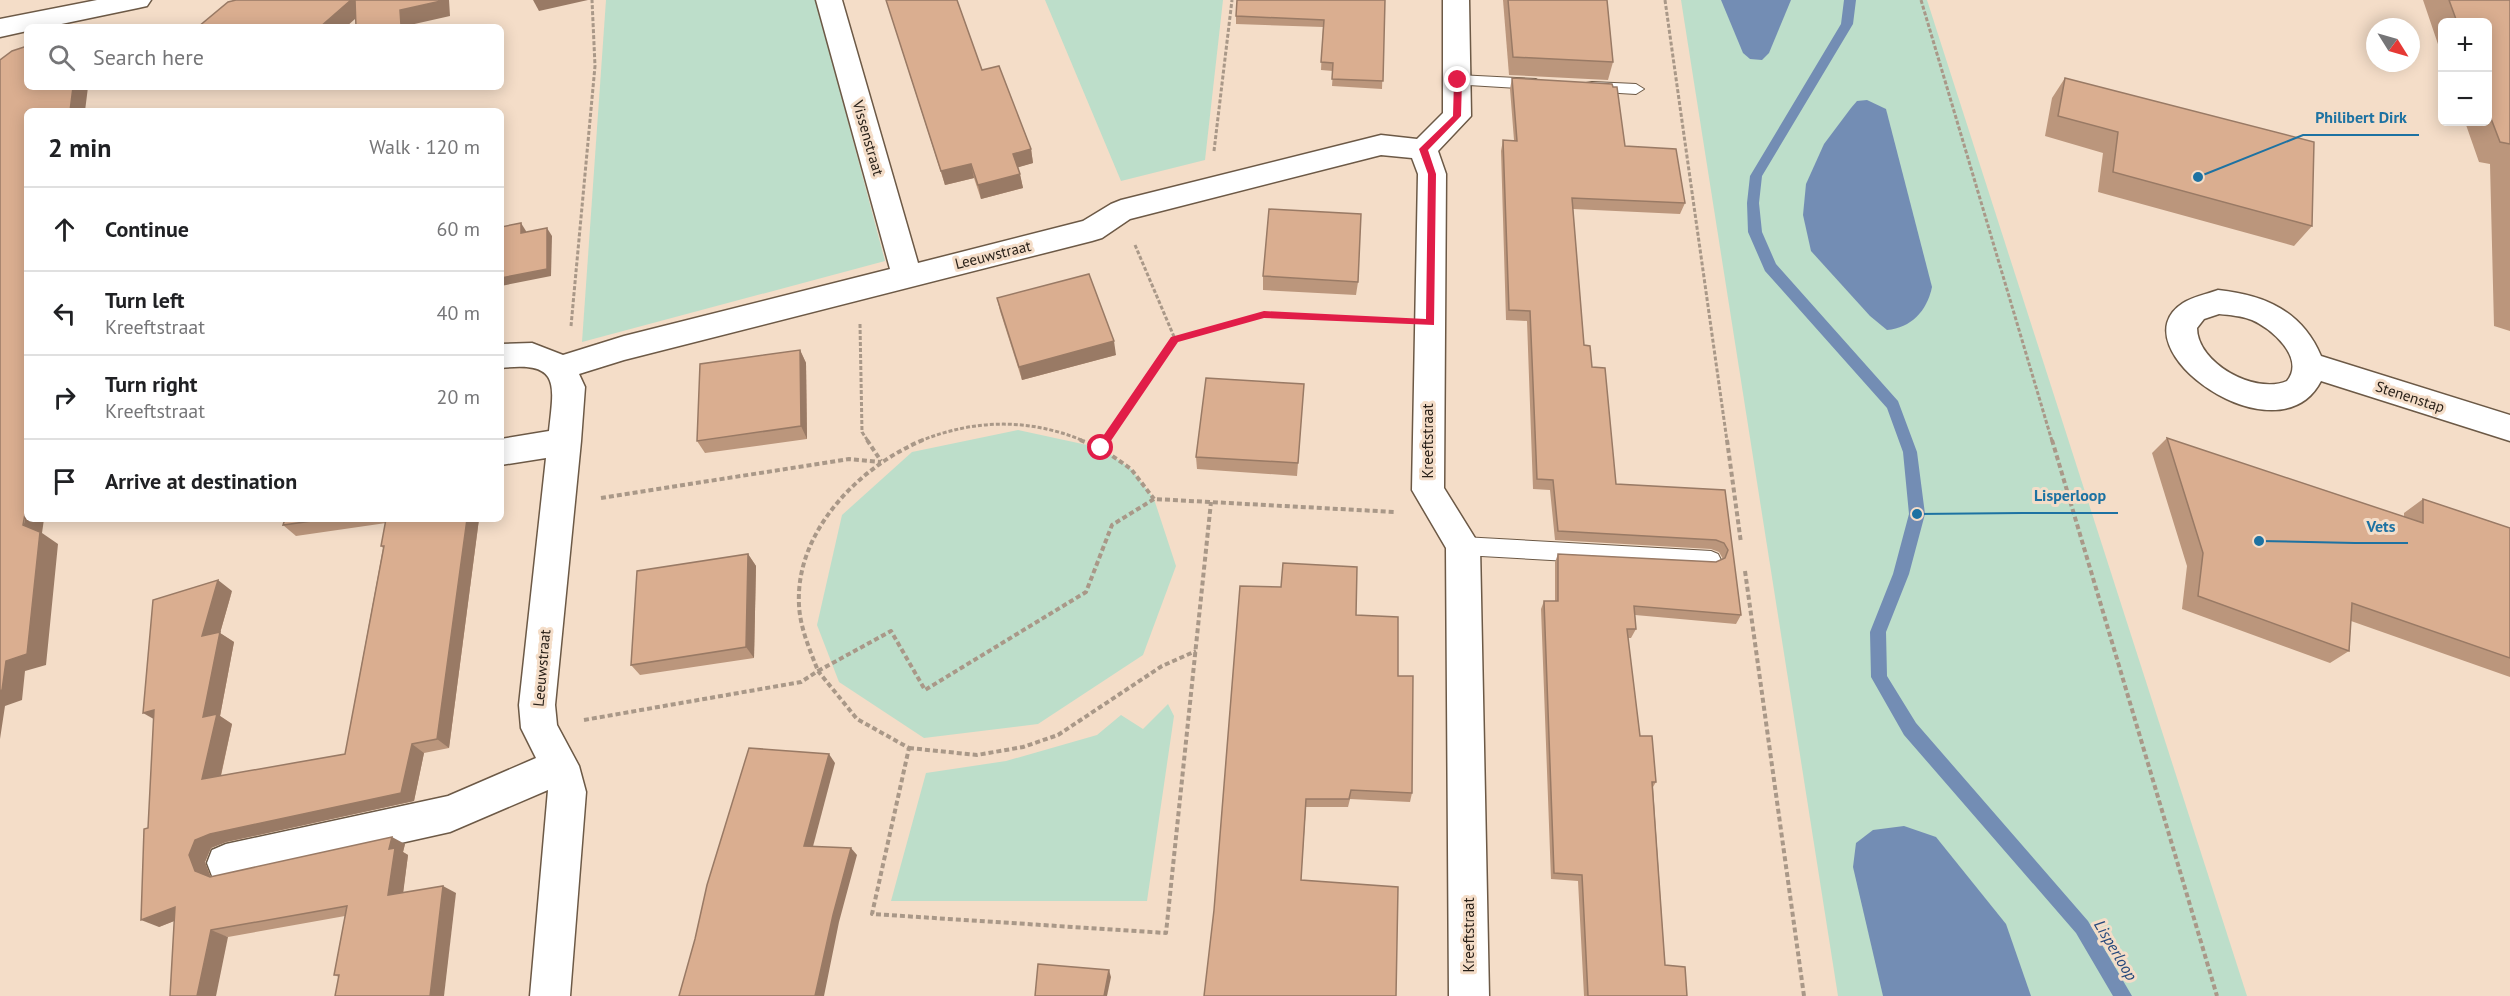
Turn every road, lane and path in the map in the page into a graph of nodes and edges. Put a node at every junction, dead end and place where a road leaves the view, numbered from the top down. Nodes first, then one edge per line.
1 (138, 0) edge
2 (592, 0) edge
3 (829, 0) edge
4 (1232, 0) edge
5 (1456, 0) edge
6 (1665, 0) edge
7 (1921, 0) edge
8 (0, 28) edge
9 (1458, 80) junction
10 (1553, 85) edge
11 (1576, 86) edge
12 (1636, 89) dead end
13 (1423, 149) junction
14 (1209, 188) junction
15 (1121, 211) junction
16 (907, 276) junction
17 (859, 288) junction
18 (1431, 323) junction
19 (1175, 339) junction
20 (504, 356) edge
21 (2309, 365) dead end
22 (560, 368) junction
23 (2510, 428) edge
24 (565, 441) junction
25 (1101, 448) junction
26 (504, 451) edge
27 (882, 462) junction
28 (1154, 499) junction
29 (1211, 502) junction
30 (558, 505) junction
31 (1443, 514) junction
32 (1741, 545) dead end
33 (1463, 546) junction
34 (1712, 560) edge
35 (1744, 569) dead end
36 (1196, 651) junction
37 (818, 671) junction
38 (539, 728) junction
39 (909, 748) junction
40 (560, 766) junction
41 (226, 863) dead end
42 (550, 996) edge
43 (1469, 996) edge
44 (1804, 996) edge
45 (2217, 996) edge

1 - 8 street
2 - 22 path
3 - 16 street, Vissenstraat
4 - 14 path
5 - 9 street
6 - 32 path
7 - 45 path
9 - 10 lane
9 - 13 street
11 - 12 lane
13 - 14 street, Leeuwstraat
13 - 18 street, Kreeftstraat
14 - 15 street, Leeuwstraat
15 - 16 street, Leeuwstraat
15 - 19 path
16 - 17 street, Leeuwstraat
17 - 22 street, Leeuwstraat
17 - 27 path
18 - 19 path
18 - 31 street, Kreeftstraat
19 - 25 path
20 - 22 street
21 - 23 street, Stenenstap
22 - 24 street, Leeuwstraat
24 - 26 street
24 - 30 street, Leeuwstraat
25 - 27 path
25 - 28 path
27 - 30 path
27 - 37 path
28 - 29 path
28 - 37 path
29 - 31 path
29 - 36 path
30 - 38 street, Leeuwstraat
31 - 33 street, Kreeftstraat
33 - 34 lane
33 - 43 street, Kreeftstraat
35 - 44 path
36 - 39 path
36 - 39 path
37 - 38 path
37 - 39 path
38 - 40 street, Leeuwstraat
40 - 41 street
40 - 42 street, Leeuwstraat

